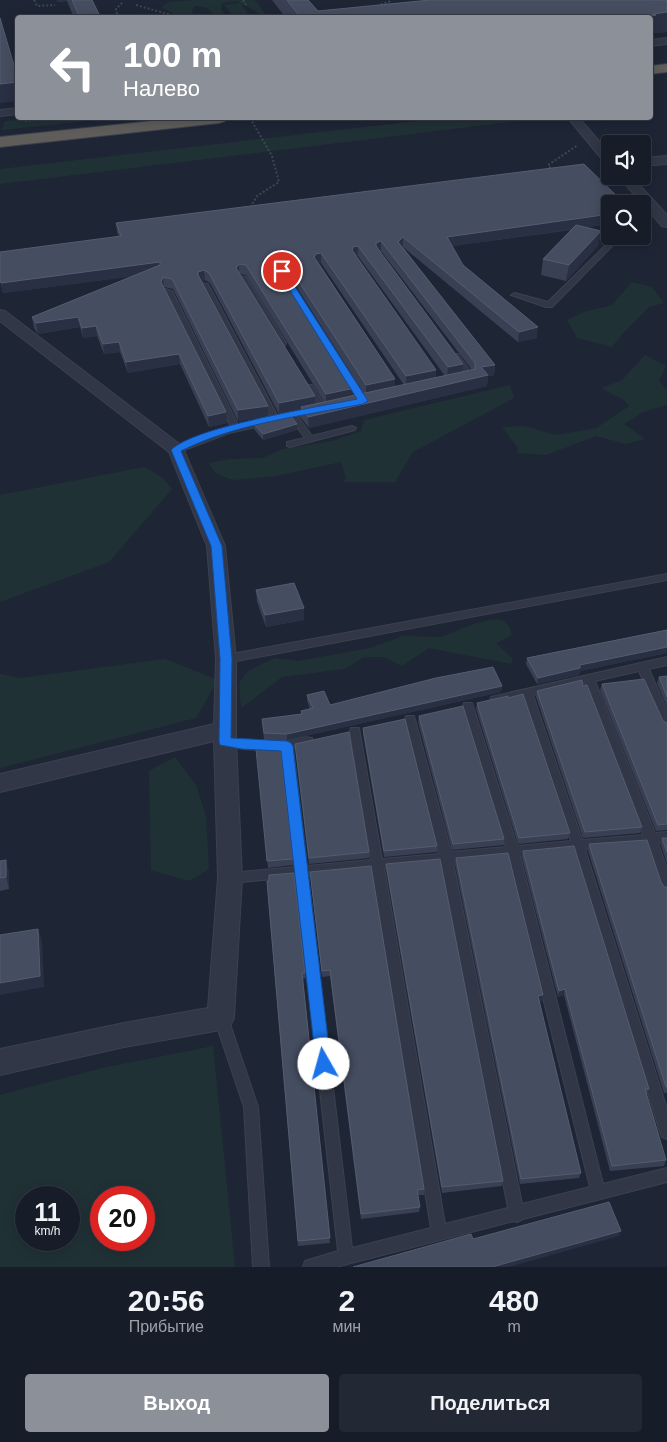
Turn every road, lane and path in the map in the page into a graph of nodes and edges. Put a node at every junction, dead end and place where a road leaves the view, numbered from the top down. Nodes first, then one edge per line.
1 (34, 0) edge
2 (243, 0) edge
3 (388, 0) edge
4 (122, 3) dead end
5 (55, 5) dead end
6 (136, 5) dead end
7 (246, 5) dead end
8 (372, 9) edge
9 (117, 15) edge
10 (171, 15) edge
11 (667, 41) edge
12 (653, 43) edge
13 (667, 62) edge
14 (653, 64) edge
15 (667, 68) edge
16 (653, 70) edge
17 (15, 111) edge
18 (0, 113) edge
19 (151, 120) edge
20 (201, 120) edge
21 (251, 120) edge
22 (575, 120) edge
23 (0, 136) edge
24 (591, 139) junction
25 (0, 142) edge
26 (601, 150) edge
27 (667, 160) edge
28 (651, 161) edge
29 (556, 173) edge
30 (632, 185) edge
31 (250, 211) edge
32 (667, 223) edge
33 (610, 245) edge
34 (242, 277) edge
35 (204, 284) edge
36 (168, 291) edge
37 (515, 296) dead end
38 (0, 314) edge
39 (448, 346) edge
40 (288, 352) edge
41 (343, 368) edge
42 (302, 377) edge
43 (453, 381) edge
44 (363, 401) edge
45 (293, 416) junction
46 (276, 420) junction
47 (235, 427) junction
48 (352, 428) dead end
49 (310, 439) junction
50 (290, 444) dead end
51 (176, 450) junction
52 (667, 576) edge
53 (226, 659) junction
54 (667, 661) edge
55 (643, 667) junction
56 (589, 679) junction
57 (527, 692) junction
58 (410, 719) dead end
59 (667, 724) edge
60 (355, 731) dead end
61 (225, 736) junction
62 (316, 740) edge
63 (287, 746) junction
64 (0, 783) edge
65 (667, 837) edge
66 (651, 839) junction
67 (578, 845) junction
68 (513, 851) junction
69 (446, 857) junction
70 (376, 864) junction
71 (302, 870) junction
72 (230, 878) junction
73 (667, 887) edge
74 (221, 1018) junction
75 (0, 1062) edge
76 (667, 1132) edge
77 (667, 1175) edge
78 (598, 1192) junction
79 (516, 1214) junction
80 (439, 1233) junction
81 (346, 1257) junction
82 (310, 1266) edge
83 (261, 1267) edge

1 - 5 path
2 - 7 path
3 - 8 path
4 - 9 path
6 - 10 path
11 - 12 street
13 - 14 highway
15 - 16 highway
17 - 18 street
19 - 23 highway
20 - 25 highway
21 - 31 path
22 - 24 street
24 - 26 street
24 - 29 path
27 - 28 street
30 - 32 street
33 - 37 lane
34 - 40 lane
35 - 46 lane
36 - 47 lane
38 - 51 street
39 - 43 lane
41 - 44 lane
42 - 45 lane
45 - 46 lane
45 - 49 lane
46 - 47 lane
47 - 51 lane
48 - 49 lane
49 - 50 lane
51 - 53 street
52 - 53 lane
53 - 61 street
54 - 55 lane
55 - 56 lane
55 - 59 lane
56 - 57 lane
56 - 66 lane
57 - 67 lane
57 - 68 lane
58 - 69 lane
60 - 70 lane
61 - 63 lane
61 - 64 street
61 - 72 street
62 - 63 lane
63 - 71 lane
65 - 66 lane
66 - 67 lane
66 - 73 lane
67 - 68 lane
67 - 76 lane
68 - 69 lane
68 - 78 lane
69 - 70 lane
69 - 79 lane
70 - 71 lane
70 - 80 lane
71 - 72 lane
71 - 81 lane
72 - 74 street
74 - 75 street
74 - 83 lane
77 - 78 lane
78 - 79 lane
79 - 80 lane
80 - 81 lane
81 - 82 lane

